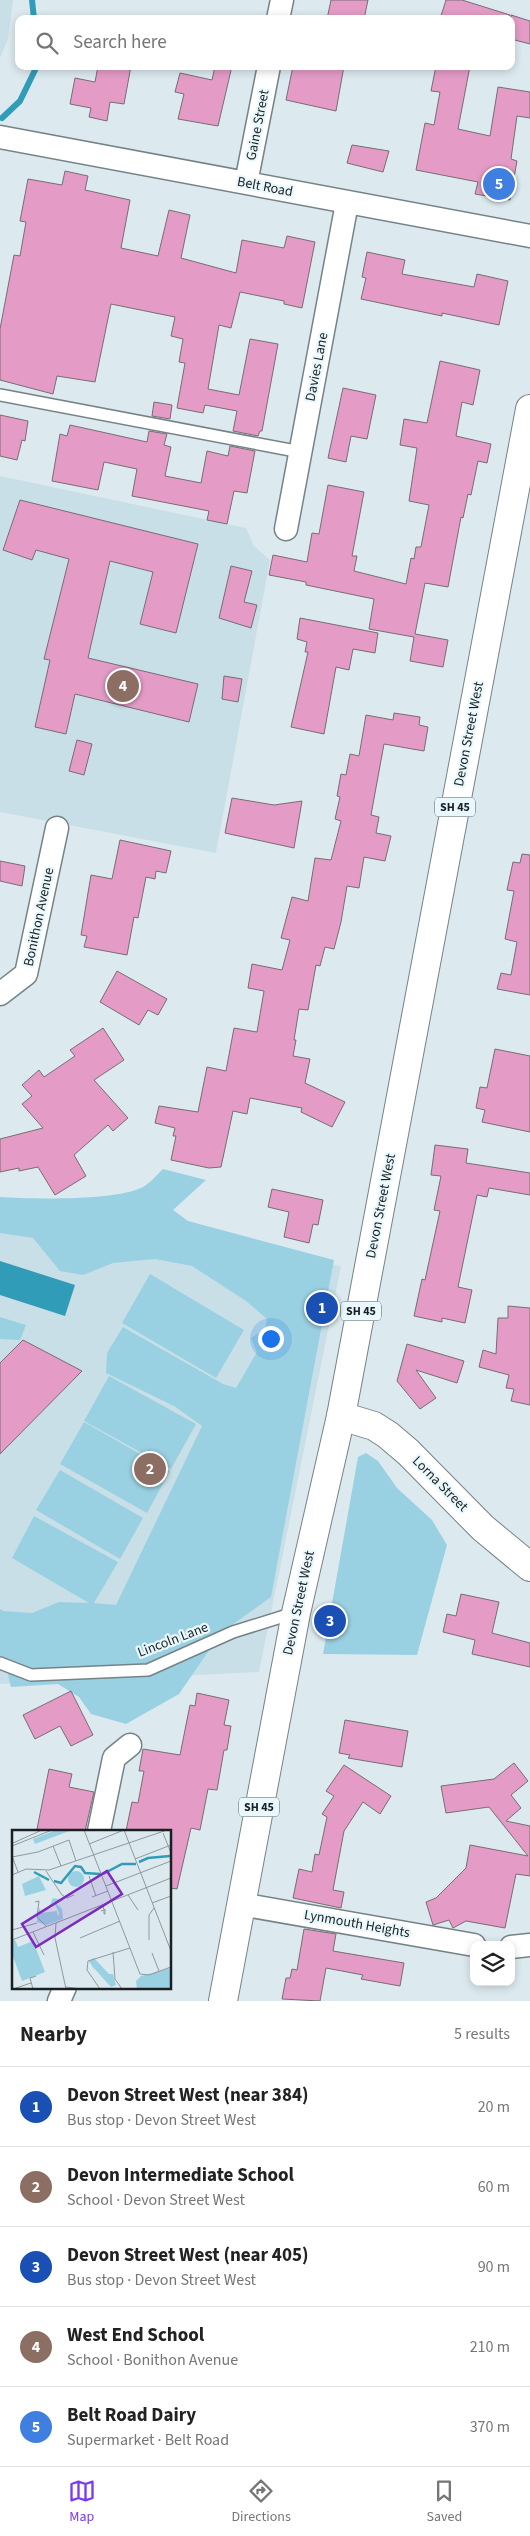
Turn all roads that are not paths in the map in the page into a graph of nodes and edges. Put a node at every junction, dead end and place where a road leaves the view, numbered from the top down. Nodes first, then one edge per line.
1 (282, 0) edge
2 (279, 15) edge
3 (268, 70) edge
4 (0, 136) edge
5 (246, 183) junction
6 (347, 204) junction
7 (523, 235) edge
8 (0, 395) edge
9 (528, 427) edge
10 (301, 452) junction
11 (286, 530) dead end
12 (57, 828) dead end
13 (0, 994) edge
14 (341, 1416) junction
15 (530, 1567) edge
16 (296, 1613) junction
17 (0, 1663) edge
18 (130, 1745) dead end
19 (99, 1830) edge
20 (240, 1904) junction
21 (470, 1944) edge
22 (530, 1945) edge
23 (515, 1946) edge
24 (65, 1988) edge
25 (59, 2001) edge
26 (222, 2001) edge

1 - 2 street
3 - 5 street, Gaine Street
4 - 5 street, Belt Road
5 - 6 street, Belt Road
6 - 7 street, Belt Road
6 - 10 street, Davies Lane
8 - 10 lane
9 - 14 main road, Devon Street West / SH 45
10 - 11 street, Davies Lane
12 - 13 street, Bonithon Avenue
14 - 15 main road, Lorna Street
14 - 16 main road, Devon Street West / SH 45
16 - 17 lane, Lincoln Lane
16 - 20 main road, Devon Street West / SH 45
18 - 19 street
20 - 21 street, Lynmouth Heights
20 - 26 main road, Devon Street West / SH 45
22 - 23 street
24 - 25 street

